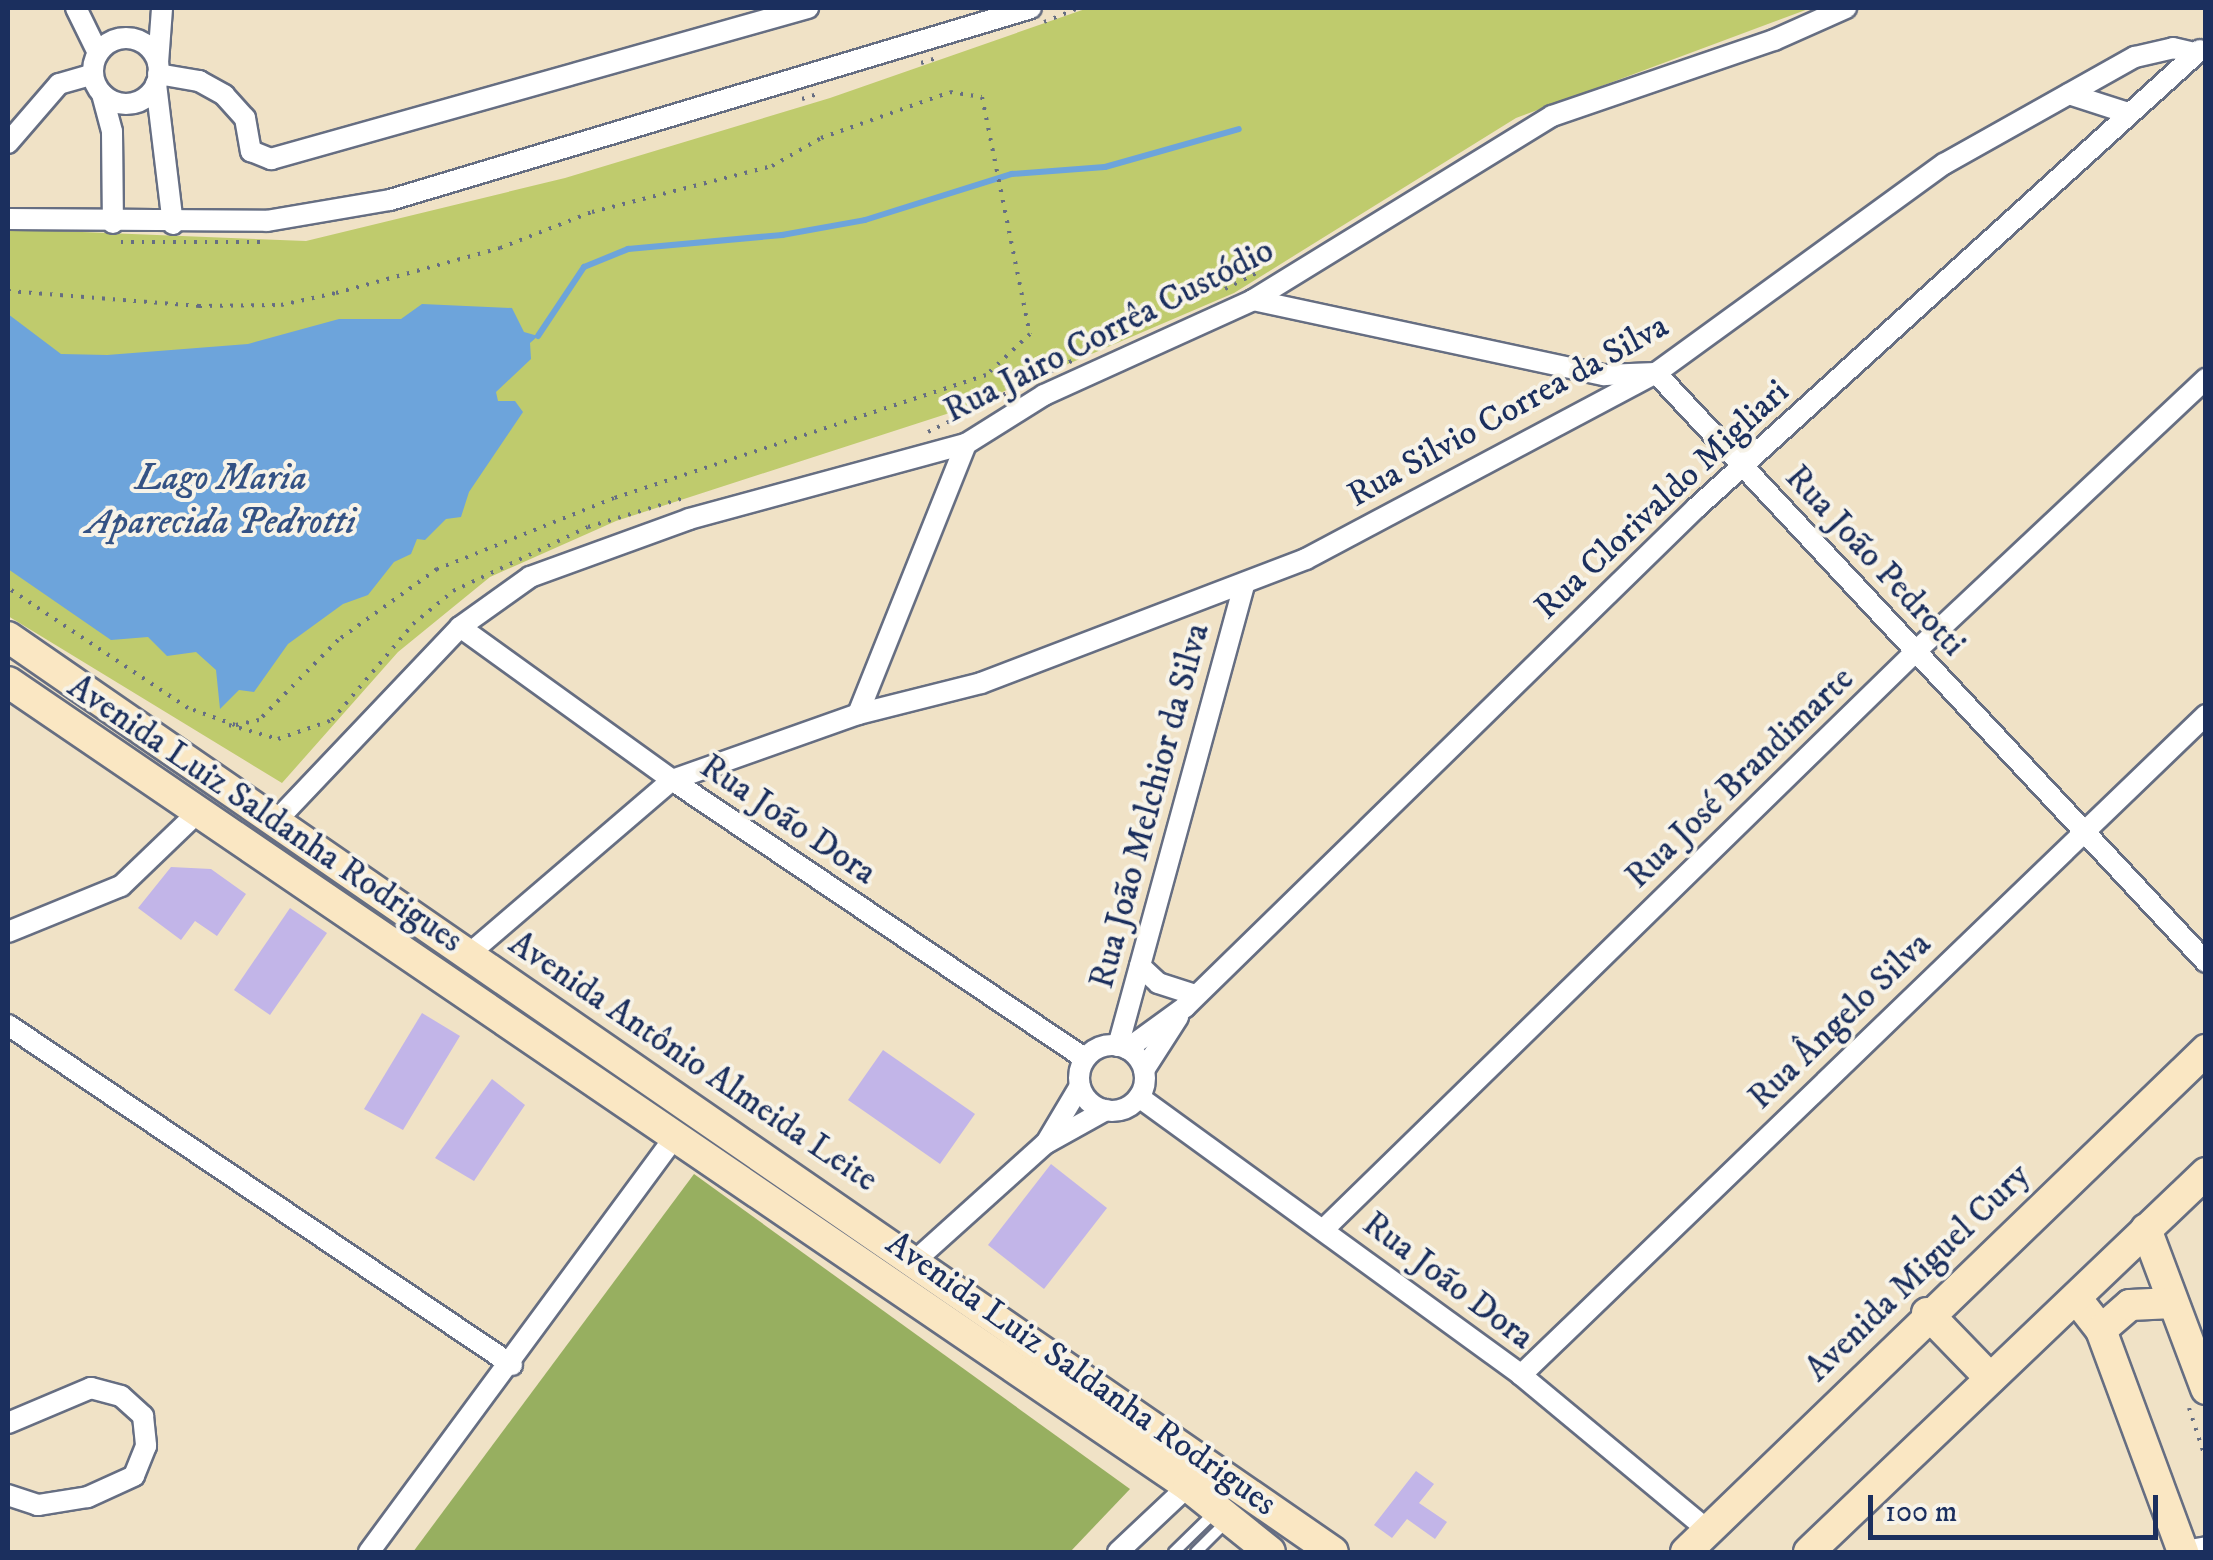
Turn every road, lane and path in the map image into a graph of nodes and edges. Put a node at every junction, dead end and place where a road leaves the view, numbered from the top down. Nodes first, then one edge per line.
1 (76, 8) edge
2 (162, 8) edge
3 (808, 8) edge
4 (1031, 8) edge
5 (1846, 8) edge
6 (2203, 50) edge
7 (97, 74) junction
8 (157, 74) junction
9 (2069, 94) junction
10 (2128, 113) junction
11 (8, 144) edge
12 (8, 219) edge
13 (113, 223) junction
14 (172, 224) junction
15 (1271, 266) dead end
16 (8, 290) edge
17 (1210, 297) dead end
18 (1253, 300) junction
19 (1140, 328) dead end
20 (1656, 373) junction
21 (2206, 379) edge
22 (922, 435) dead end
23 (966, 444) junction
24 (1742, 468) junction
25 (690, 496) dead end
26 (1244, 584) junction
27 (8, 588) edge
28 (460, 627) junction
29 (8, 637) edge
30 (1916, 651) junction
31 (8, 682) edge
32 (858, 714) junction
33 (2206, 715) edge
34 (224, 722) junction
35 (672, 780) junction
36 (196, 814) junction
37 (276, 821) junction
38 (2085, 830) junction
39 (8, 932) edge
40 (469, 954) junction
41 (2206, 962) edge
42 (1140, 966) junction
43 (1190, 1001) junction
44 (8, 1025) edge
45 (1123, 1047) junction
46 (2206, 1050) edge
47 (1085, 1059) junction
48 (1144, 1070) junction
49 (1080, 1086) junction
50 (1139, 1097) junction
51 (1106, 1110) junction
52 (674, 1138) junction
53 (1045, 1144) junction
54 (2206, 1173) edge
55 (1324, 1229) junction
56 (2146, 1229) junction
57 (916, 1260) junction
58 (2076, 1298) junction
59 (2173, 1303) junction
60 (1927, 1313) junction
61 (2102, 1330) junction
62 (2196, 1332) edge
63 (512, 1365) junction
64 (1521, 1375) junction
65 (1990, 1378) junction
66 (2196, 1396) edge
67 (8, 1423) edge
68 (2206, 1460) edge
69 (1188, 1486) junction
70 (8, 1495) edge
71 (1223, 1514) junction
72 (1708, 1530) junction
73 (2206, 1547) edge
74 (369, 1552) edge
75 (1118, 1552) edge
76 (1174, 1552) edge
77 (1196, 1552) edge
78 (1270, 1552) edge
79 (1332, 1552) edge
80 (1686, 1552) edge
81 (1809, 1552) edge
82 (2182, 1552) edge

1 - 7 street
2 - 8 street
3 - 8 street
4 - 14 street
5 - 18 street, Rua Jairo Corrêa Custódio
6 - 9 street, Rua Silvio Correa da Silva
6 - 10 street, Rua Clorivaldo Migliari
7 - 8 street
7 - 8 street
7 - 11 street
7 - 13 street
8 - 14 street
9 - 10 street
9 - 20 street, Rua Silvio Correa da Silva
10 - 24 street, Rua Clorivaldo Migliari
12 - 13 street
13 - 14 street
15 - 17 path
16 - 34 path
18 - 20 street
18 - 23 street, Rua Jairo Corrêa Custódio
19 - 22 path
20 - 24 street, Rua João Pedrotti
20 - 26 street, Rua Silvio Correa da Silva
21 - 30 street, Rua José Brandimarte
23 - 28 street, Rua Jairo Corrêa Custódio
23 - 32 street
24 - 30 street, Rua João Pedrotti
24 - 43 street, Rua Clorivaldo Migliari
25 - 34 path
26 - 32 street, Rua Silvio Correa da Silva
26 - 42 street, Rua João Melchior da Silva
27 - 34 path
28 - 35 street, Rua João Dora
28 - 37 street, Rua Jairo Corrêa Custódio
29 - 37 main road, Avenida Antônio Almeida Leite
30 - 38 street, Rua João Pedrotti
30 - 55 street, Rua José Brandimarte
31 - 36 main road, Avenida Luiz Saldanha Rodrigues
32 - 35 street, Rua Silvio Correa da Silva
33 - 38 street, Rua Ângelo Silva
35 - 40 street, Rua Silvio Correa da Silva
35 - 47 street, Rua João Dora
36 - 39 street
36 - 52 main road, Avenida Luiz Saldanha Rodrigues
37 - 40 main road, Avenida Antônio Almeida Leite
38 - 41 street, Rua João Pedrotti
38 - 64 street, Rua Ângelo Silva
40 - 57 main road, Avenida Antônio Almeida Leite
42 - 43 street
42 - 45 street, Rua João Melchior da Silva
43 - 45 street, Rua Clorivaldo Migliari
43 - 48 street, Rua Clorivaldo Migliari
44 - 63 street
45 - 47 street
45 - 48 street
46 - 60 main road, Avenida Miguel Cury
47 - 49 street
48 - 50 street
49 - 51 street
49 - 53 street
50 - 51 street
50 - 55 street, Rua João Dora
51 - 53 street
52 - 63 street
52 - 69 main road, Avenida Luiz Saldanha Rodrigues
53 - 57 street
54 - 56 main road
55 - 64 street, Rua João Dora
56 - 58 main road
56 - 59 main road
57 - 79 main road, Avenida Antônio Almeida Leite
58 - 61 main road
58 - 65 main road
59 - 61 main road
59 - 62 main road
60 - 65 main road
60 - 72 main road, Avenida Miguel Cury
61 - 82 main road
62 - 66 main road
63 - 74 street
64 - 72 street, Rua João Dora
65 - 81 main road
66 - 68 path
67 - 70 street
69 - 71 main road, Avenida Luiz Saldanha Rodrigues
69 - 75 street
71 - 76 lane
71 - 77 lane
71 - 78 main road, Avenida Luiz Saldanha Rodrigues
72 - 80 main road, Avenida Miguel Cury
73 - 82 street

